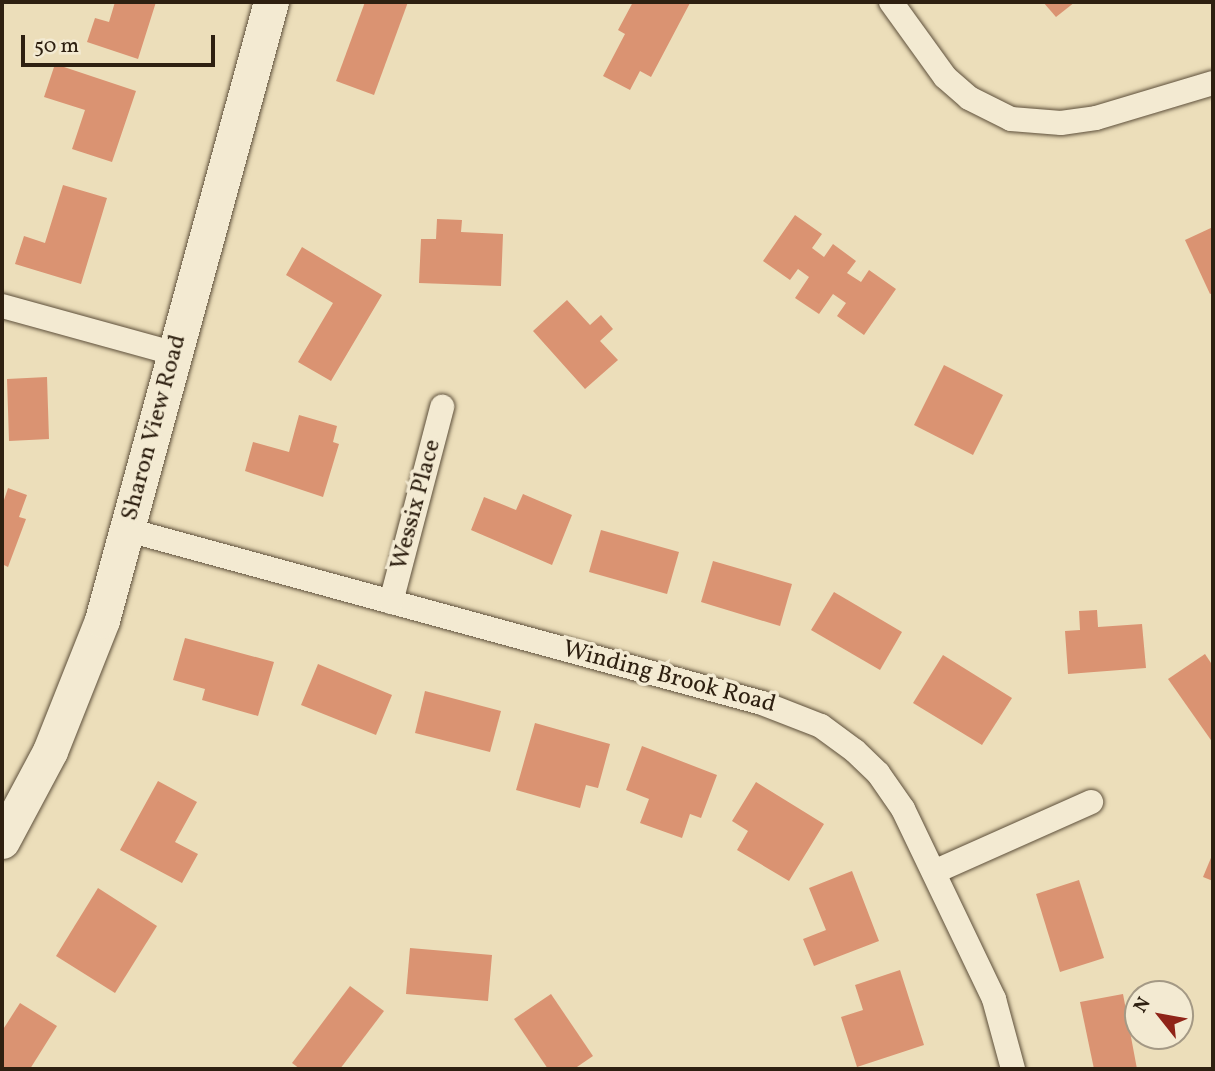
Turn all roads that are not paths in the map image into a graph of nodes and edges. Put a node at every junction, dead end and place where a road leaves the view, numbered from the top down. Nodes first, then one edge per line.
1 (271, 2) edge
2 (891, 2) edge
3 (1213, 83) edge
4 (2, 306) edge
5 (176, 354) junction
6 (442, 407) dead end
7 (128, 530) junction
8 (391, 602) junction
9 (1091, 802) dead end
10 (2, 841) edge
11 (934, 873) junction
12 (1013, 1069) edge

1 - 5 street, Sharon View Road
2 - 3 street
4 - 5 street
5 - 7 street, Sharon View Road
6 - 8 street, Wessix Place
7 - 8 street, Winding Brook Road
7 - 10 street, Sharon View Road
8 - 11 street, Winding Brook Road
9 - 11 street
11 - 12 street, Winding Brook Road

